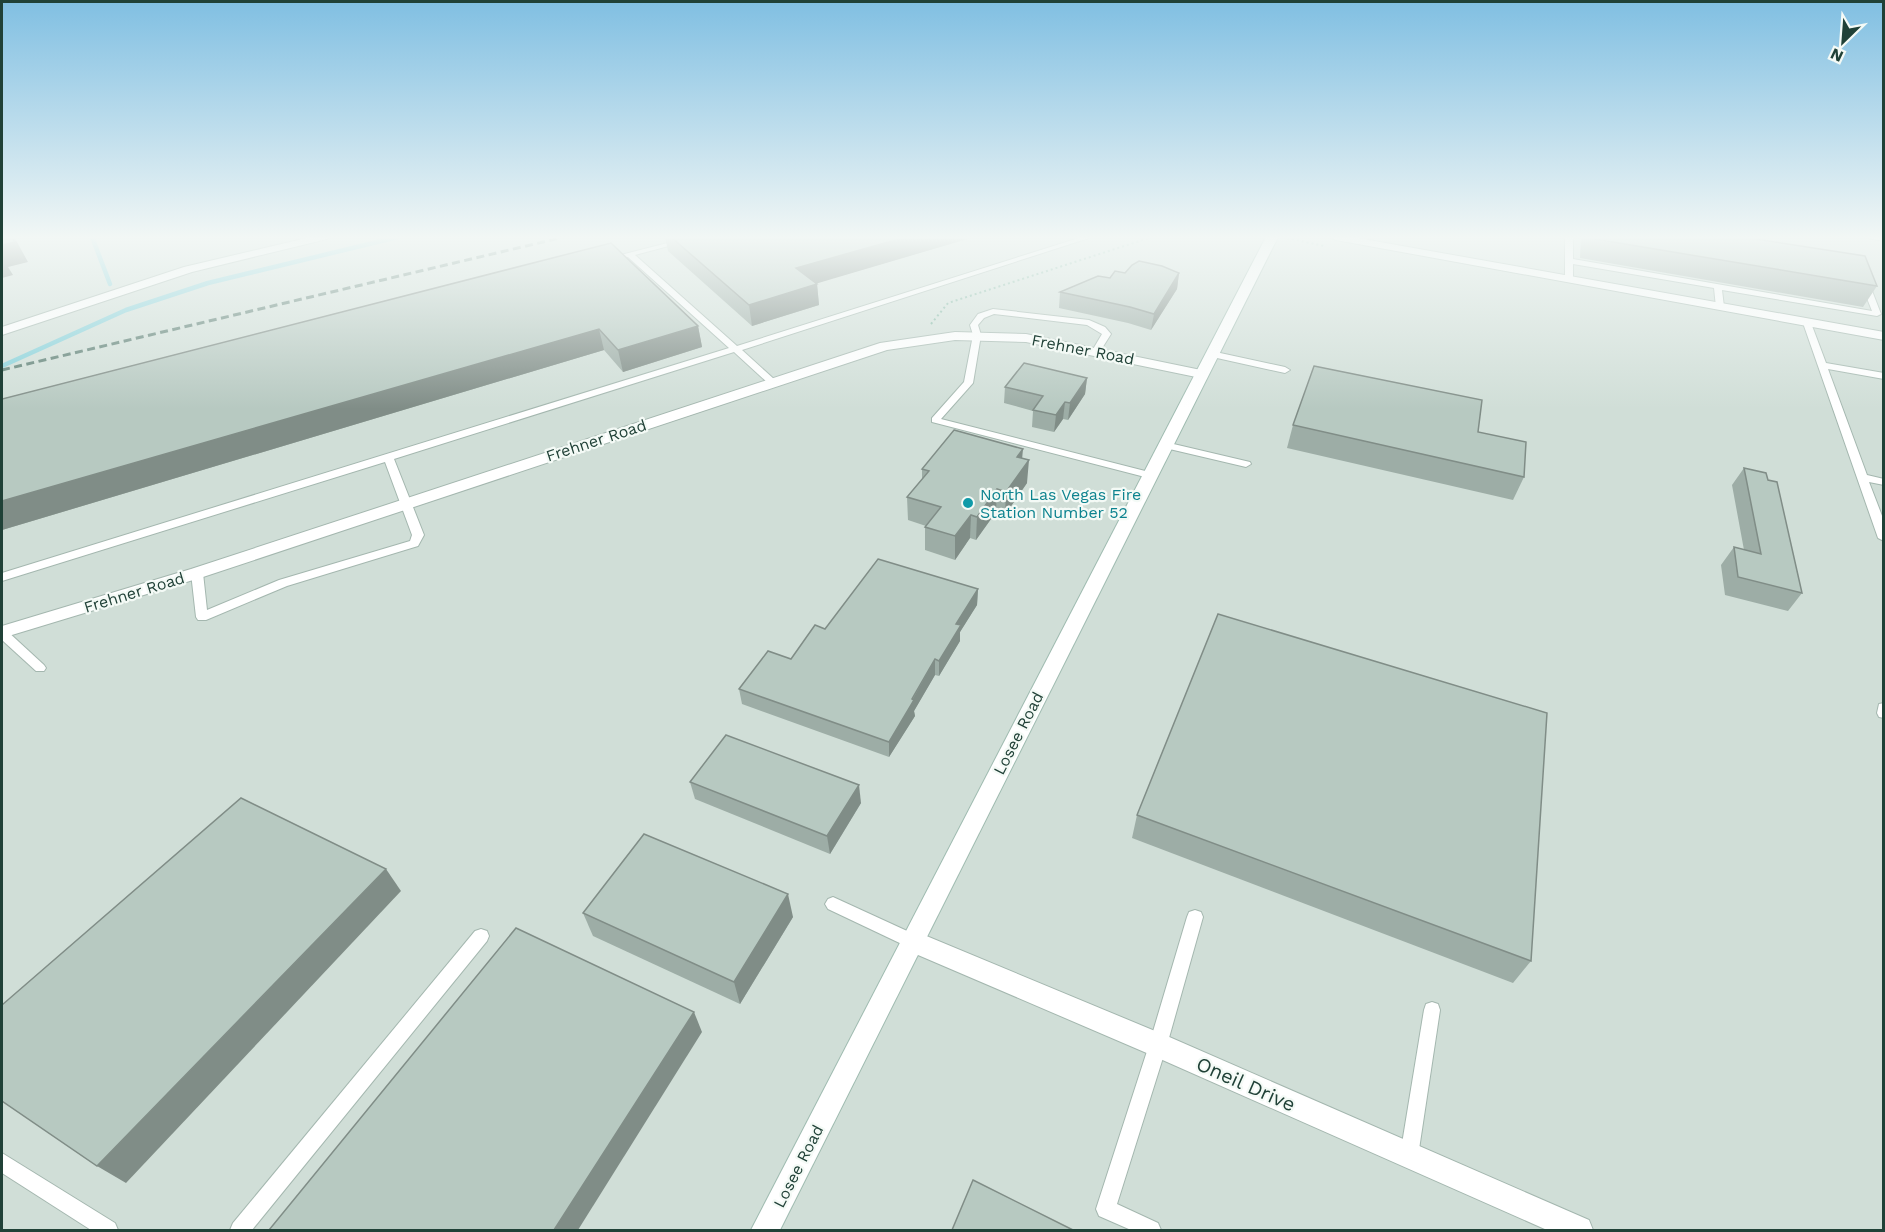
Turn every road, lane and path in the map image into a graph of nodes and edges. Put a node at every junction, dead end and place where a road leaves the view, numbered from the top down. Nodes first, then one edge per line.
1 (112, 294) edge
2 (674, 294) edge
3 (906, 294) edge
4 (1242, 294) edge
5 (1650, 294) edge
6 (1719, 294) edge
7 (1766, 294) edge
8 (1869, 294) edge
9 (1720, 307) junction
10 (1807, 322) junction
11 (2, 331) edge
12 (977, 335) junction
13 (1884, 336) edge
14 (734, 349) junction
15 (1096, 351) junction
16 (1211, 354) junction
17 (1822, 365) junction
18 (1285, 370) dead end
19 (1201, 374) junction
20 (1884, 376) edge
21 (772, 382) junction
22 (1165, 445) junction
23 (388, 457) junction
24 (1246, 464) dead end
25 (1149, 475) junction
26 (1862, 477) junction
27 (1884, 482) edge
28 (405, 504) junction
29 (1884, 538) edge
30 (197, 573) junction
31 (2, 577) edge
32 (2, 633) edge
33 (40, 668) dead end
34 (1884, 708) edge
35 (1884, 714) edge
36 (833, 904) dead end
37 (1195, 917) dead end
38 (481, 936) dead end
39 (912, 942) junction
40 (1432, 1010) dead end
41 (1158, 1045) junction
42 (1409, 1156) junction
43 (2, 1162) edge
44 (108, 1230) edge
45 (240, 1230) edge
46 (765, 1230) edge
47 (1151, 1230) edge
48 (1579, 1230) edge

1 - 11 street
2 - 14 lane
3 - 14 lane
4 - 16 street, Losee Road
5 - 9 street
6 - 9 lane
7 - 8 lane
9 - 10 street
10 - 13 street
10 - 17 lane
12 - 15 street, Frehner Road
12 - 15 lane
12 - 21 street, Frehner Road
12 - 25 lane
14 - 21 lane
14 - 23 lane
15 - 19 street, Frehner Road
16 - 18 lane
16 - 19 street, Losee Road
17 - 20 lane
17 - 26 lane
19 - 22 street, Losee Road
21 - 28 street, Frehner Road
22 - 24 lane
22 - 25 street, Losee Road
23 - 28 lane
23 - 31 lane
25 - 39 street, Losee Road
26 - 27 lane
26 - 29 lane
28 - 30 street, Frehner Road
28 - 30 lane
30 - 32 street, Frehner Road
32 - 33 lane
34 - 35 lane
36 - 39 lane
37 - 41 lane
38 - 45 lane
39 - 41 street, Oneil Drive
39 - 46 street, Losee Road
40 - 42 lane
41 - 42 street, Oneil Drive
41 - 47 lane
42 - 48 street, Oneil Drive
43 - 44 lane

